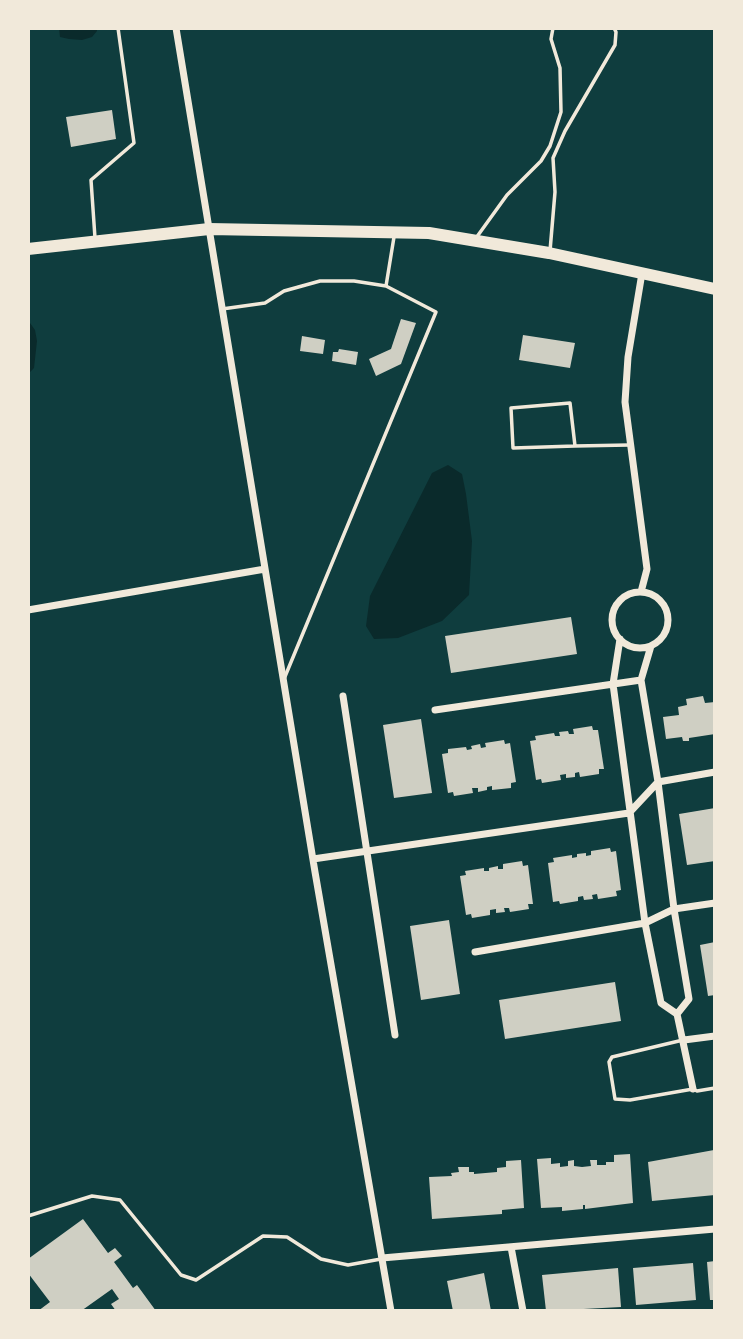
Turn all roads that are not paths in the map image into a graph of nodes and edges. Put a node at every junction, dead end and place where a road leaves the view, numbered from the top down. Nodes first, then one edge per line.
1 (118, 28) edge
2 (176, 28) edge
3 (552, 29) edge
4 (617, 29) edge
5 (550, 146) junction
6 (556, 149) junction
7 (209, 229) junction
8 (395, 232) junction
9 (475, 239) junction
10 (96, 240) junction
11 (28, 248) edge
12 (549, 253) junction
13 (642, 273) junction
14 (386, 286) junction
15 (715, 289) edge
16 (222, 309) junction
17 (631, 445) junction
18 (575, 446) junction
19 (265, 569) junction
20 (641, 592) junction
21 (28, 610) edge
22 (620, 639) junction
23 (651, 646) junction
24 (641, 680) junction
25 (284, 681) junction
26 (613, 684) junction
27 (343, 696) dead end
28 (435, 710) dead end
29 (715, 772) edge
30 (658, 782) junction
31 (629, 813) junction
32 (366, 853) junction
33 (313, 859) junction
34 (715, 903) edge
35 (674, 909) junction
36 (645, 923) junction
37 (475, 952) dead end
38 (677, 1014) junction
39 (395, 1035) dead end
40 (715, 1036) edge
41 (684, 1040) junction
42 (715, 1088) edge
43 (693, 1089) junction
44 (28, 1216) edge
45 (715, 1229) edge
46 (511, 1247) junction
47 (382, 1258) junction
48 (391, 1311) edge
49 (523, 1311) edge

1 - 10 lane
2 - 7 street
3 - 5 lane
4 - 6 lane
5 - 6 lane
5 - 9 lane
6 - 12 lane
7 - 8 main road
7 - 10 main road
7 - 16 street
8 - 9 main road
8 - 14 lane
9 - 12 main road
10 - 11 main road
12 - 13 main road
13 - 15 main road
13 - 17 street
14 - 16 lane
14 - 25 lane
16 - 19 street
17 - 18 lane
17 - 20 street
18 - 18 lane
19 - 21 street
19 - 25 street
20 - 22 street
20 - 23 street
22 - 23 street
22 - 26 street
23 - 24 street
24 - 26 street
24 - 30 street
25 - 33 street
26 - 28 street
26 - 31 street
27 - 32 street
29 - 30 street
30 - 31 street
30 - 35 street
31 - 32 street
31 - 36 street
32 - 33 street
32 - 39 street
33 - 47 street
34 - 35 street
35 - 36 street
35 - 38 street
36 - 37 street
36 - 38 street
38 - 41 street
40 - 41 street
41 - 43 street
41 - 43 lane
42 - 43 lane
44 - 47 lane
45 - 46 street
46 - 47 street
46 - 49 street
47 - 48 street

